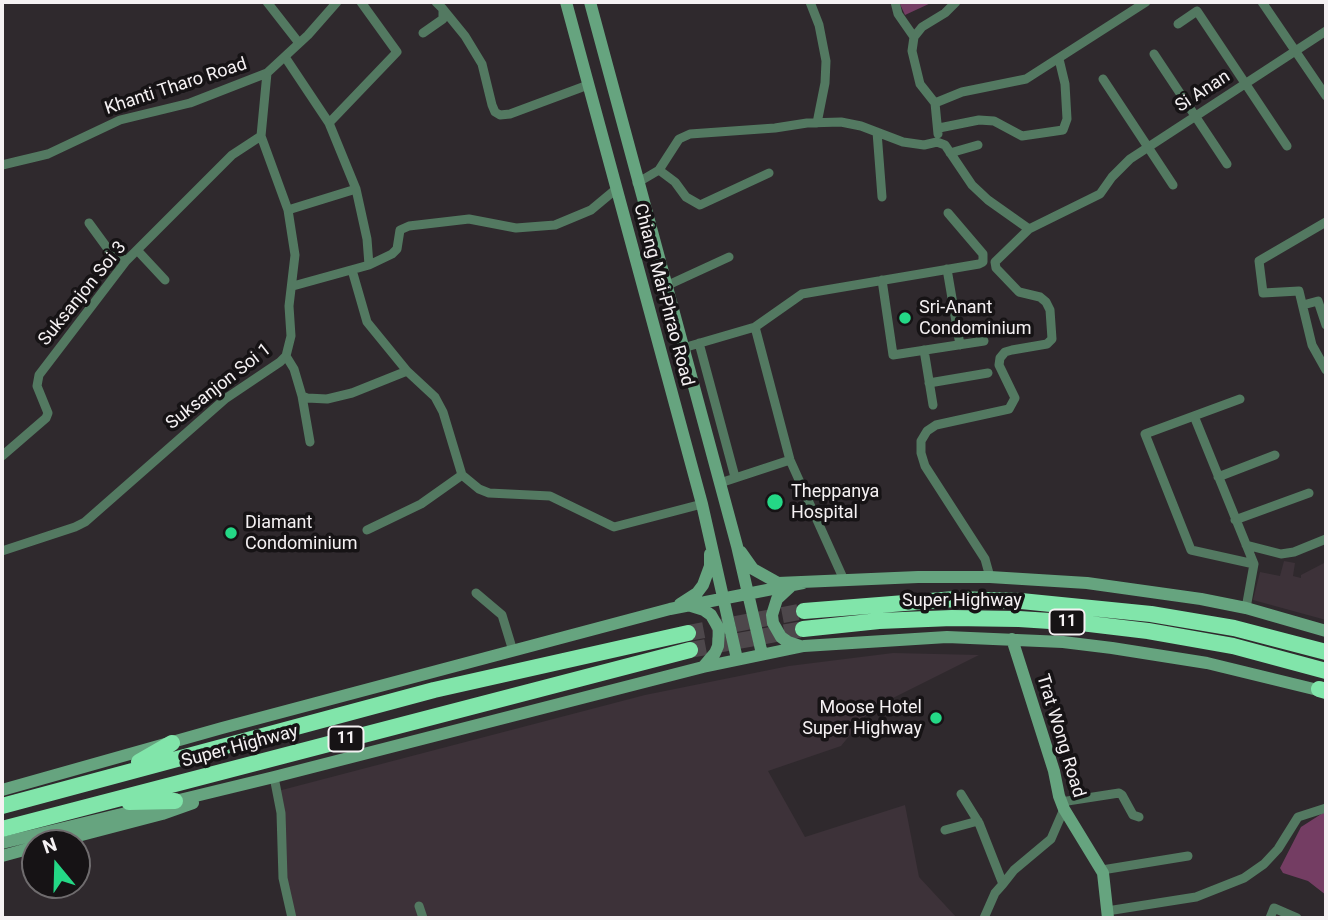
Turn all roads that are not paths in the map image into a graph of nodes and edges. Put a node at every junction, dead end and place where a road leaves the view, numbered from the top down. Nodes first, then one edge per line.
1 (267, 2) edge
2 (337, 2) edge
3 (361, 2) edge
4 (436, 2) edge
5 (566, 2) edge
6 (590, 2) edge
7 (810, 2) edge
8 (895, 2) edge
9 (956, 2) edge
10 (1146, 2) edge
11 (1262, 2) edge
12 (443, 9) junction
13 (1178, 24) dead end
14 (1326, 31) edge
15 (423, 33) dead end
16 (914, 37) junction
17 (299, 43) junction
18 (1296, 50) junction
19 (1154, 54) dead end
20 (285, 57) junction
21 (1059, 59) junction
22 (267, 73) junction
23 (1103, 79) dead end
24 (1245, 83) junction
25 (588, 85) junction
26 (1326, 96) edge
27 (935, 103) junction
28 (1195, 116) junction
29 (329, 122) junction
30 (817, 123) junction
31 (939, 128) junction
32 (877, 132) junction
33 (261, 136) junction
34 (937, 142) junction
35 (978, 145) dead end
36 (1148, 146) junction
37 (1287, 146) dead end
38 (950, 153) junction
39 (1227, 164) dead end
40 (2, 165) edge
41 (659, 170) junction
42 (769, 173) dead end
43 (637, 183) junction
44 (1173, 185) dead end
45 (356, 189) junction
46 (615, 190) junction
47 (882, 197) dead end
48 (288, 210) junction
49 (948, 213) dead end
50 (1326, 222) edge
51 (89, 223) dead end
52 (1029, 229) junction
53 (137, 250) junction
54 (729, 257) dead end
55 (126, 261) junction
56 (369, 265) junction
57 (947, 269) junction
58 (352, 270) junction
59 (165, 280) dead end
60 (882, 280) junction
61 (293, 286) junction
62 (666, 286) junction
63 (1303, 305) junction
64 (1326, 325) edge
65 (755, 327) junction
66 (984, 341) dead end
67 (699, 343) junction
68 (960, 345) junction
69 (682, 348) junction
70 (924, 350) junction
71 (286, 356) junction
72 (1326, 370) edge
73 (407, 371) junction
74 (988, 373) dead end
75 (929, 383) junction
76 (302, 396) junction
77 (1240, 398) dead end
78 (933, 405) dead end
79 (1194, 416) junction
80 (310, 442) dead end
81 (1275, 454) dead end
82 (2, 456) edge
83 (790, 460) junction
84 (462, 475) junction
85 (735, 477) junction
86 (1218, 477) junction
87 (720, 483) junction
88 (1309, 493) dead end
89 (702, 504) junction
90 (1235, 520) junction
91 (367, 530) dead end
92 (1326, 539) edge
93 (1246, 545) junction
94 (737, 546) junction
95 (711, 547) junction
96 (2, 551) edge
97 (1254, 564) junction
98 (990, 577) junction
99 (844, 580) junction
100 (800, 584) junction
101 (476, 593) dead end
102 (747, 593) junction
103 (724, 598) junction
104 (688, 605) junction
105 (1246, 608) junction
106 (670, 609) junction
107 (804, 611) tunnel mouth
108 (803, 629) tunnel mouth
109 (1326, 631) edge
110 (688, 633) tunnel mouth
111 (1012, 639) junction
112 (804, 646) junction
113 (690, 650) tunnel mouth
114 (513, 652) junction
115 (1326, 652) edge
116 (762, 654) junction
117 (737, 659) junction
118 (703, 667) junction
119 (1326, 671) edge
120 (1324, 691) edge
121 (222, 728) junction
122 (172, 743) junction
123 (121, 773) junction
124 (274, 777) junction
125 (2, 782) edge
126 (226, 789) junction
127 (2, 790) edge
128 (961, 794) dead end
129 (175, 801) junction
130 (101, 803) junction
131 (2, 806) edge
132 (1063, 806) junction
133 (1326, 808) edge
134 (1139, 817) dead end
135 (978, 821) junction
136 (2, 829) edge
137 (946, 830) dead end
138 (91, 833) edge
139 (2, 844) edge
140 (21, 851) edge
141 (2, 856) edge
142 (1188, 856) dead end
143 (1102, 870) junction
144 (1003, 884) junction
145 (419, 906) dead end
146 (1107, 915) edge
147 (292, 918) edge
148 (423, 918) edge
149 (984, 918) edge
150 (1269, 918) edge
151 (1297, 918) edge

1 - 17 street
2 - 17 street, Khanti Tharo Road
3 - 29 street
4 - 12 street
5 - 25 main road, Chiang Mai-Phrao Road
6 - 43 main road, Chiang Mai-Phrao Road
7 - 30 street
8 - 16 street
9 - 16 street
10 - 21 street
11 - 18 street
12 - 15 street
12 - 25 street
13 - 24 street
14 - 18 street, Si Anan
16 - 27 street
17 - 20 street, Khanti Tharo Road
18 - 24 street, Si Anan
18 - 26 street
19 - 28 street
20 - 22 street, Khanti Tharo Road
20 - 29 street
21 - 27 street
21 - 31 street
22 - 33 street, Suksanjon Soi 1
22 - 40 street, Khanti Tharo Road
23 - 36 street
24 - 28 street, Si Anan
24 - 37 street
25 - 46 main road, Chiang Mai-Phrao Road
27 - 31 street
28 - 36 street, Si Anan
28 - 39 street
29 - 45 street
30 - 32 street
30 - 41 street
31 - 34 street
32 - 34 street
32 - 47 street
33 - 48 street, Suksanjon Soi 1
33 - 53 street, Suksanjon Soi 3
34 - 38 street
35 - 38 street
36 - 44 street
36 - 52 street, Si Anan
38 - 52 street
41 - 42 street
41 - 43 street
43 - 46 main road
43 - 62 main road, Chiang Mai-Phrao Road
45 - 48 street
45 - 56 street
46 - 56 street
46 - 89 main road, Chiang Mai-Phrao Road
48 - 61 street, Suksanjon Soi 1
49 - 57 street
50 - 63 street
51 - 55 street
52 - 98 street, Si Anan
53 - 55 street, Suksanjon Soi 3
53 - 59 street
54 - 62 street
55 - 82 street, Suksanjon Soi 3
56 - 58 street
57 - 60 street
57 - 68 street
58 - 61 street
58 - 73 street
60 - 65 street
60 - 70 street
61 - 71 street, Suksanjon Soi 1
62 - 69 main road, Chiang Mai-Phrao Road
63 - 64 street
63 - 72 street
65 - 67 street
65 - 83 street
66 - 68 street
67 - 69 street
67 - 85 street
68 - 70 street
69 - 87 main road, Chiang Mai-Phrao Road
70 - 75 street
71 - 76 street
71 - 96 street, Suksanjon Soi 1
73 - 76 street
73 - 84 street
74 - 75 street
75 - 78 street
76 - 80 street
77 - 79 street
79 - 86 street
79 - 97 street
81 - 86 street
83 - 85 street
83 - 99 street
84 - 89 street
84 - 91 street
85 - 87 street
86 - 90 street
87 - 94 main road, Chiang Mai-Phrao Road
88 - 90 street
89 - 95 main road, Chiang Mai-Phrao Road
90 - 93 street
92 - 93 street
93 - 97 street
94 - 100 main road
94 - 102 main road, Chiang Mai-Phrao Road
95 - 103 main road, Chiang Mai-Phrao Road
95 - 106 main road
97 - 105 street
98 - 99 main road
98 - 105 main road
99 - 100 main road
100 - 102 main road
100 - 112 main road
101 - 114 street
102 - 103 main road
102 - 116 main road, Chiang Mai-Phrao Road
103 - 104 main road
103 - 117 main road, Chiang Mai-Phrao Road
104 - 106 main road
104 - 118 main road
105 - 109 main road
106 - 114 main road
107 - 115 highway, Super Highway / 11
108 - 119 highway, Super Highway / 11
110 - 123 highway, Super Highway / 11
111 - 112 main road
111 - 120 main road
111 - 132 main road, Trat Wong Road
112 - 116 main road
113 - 130 highway, Super Highway / 11
114 - 121 main road
116 - 117 main road
117 - 118 main road
118 - 124 main road
121 - 122 main road
121 - 125 main road
122 - 123 highway
122 - 127 main road
123 - 131 highway, Super Highway / 11
124 - 126 main road
124 - 147 street
126 - 129 main road
126 - 138 main road
128 - 135 street
129 - 130 highway
129 - 139 main road
130 - 136 highway, Super Highway / 11
132 - 134 street
132 - 143 main road, Trat Wong Road
132 - 144 street
133 - 146 street
135 - 137 street
135 - 144 street
140 - 141 main road
142 - 143 street
143 - 146 main road, Trat Wong Road
144 - 149 street
145 - 148 street
150 - 151 street

